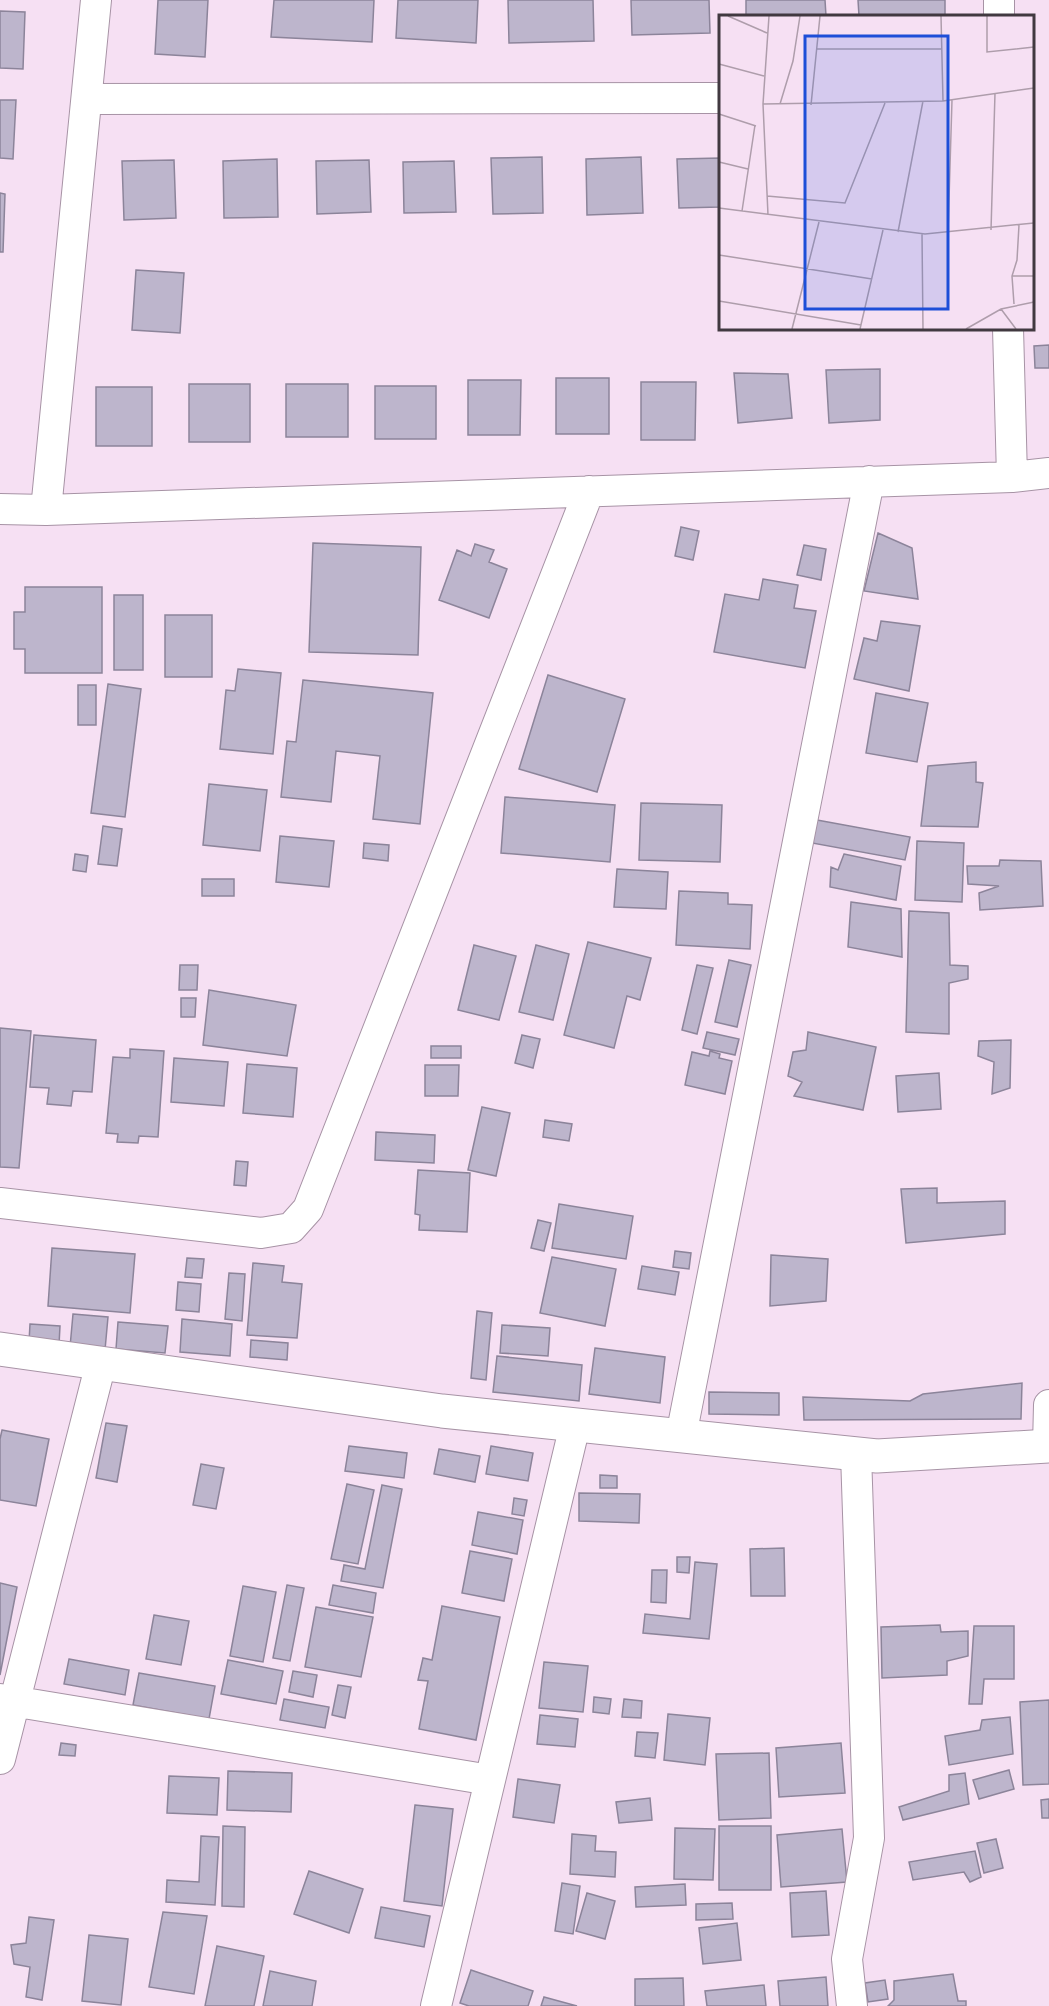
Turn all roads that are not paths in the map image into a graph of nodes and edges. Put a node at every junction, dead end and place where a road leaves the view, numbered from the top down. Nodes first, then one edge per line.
1 (96, 0) edge
2 (719, 98) edge
3 (87, 99) junction
4 (1008, 330) edge
5 (1049, 473) edge
6 (1012, 477) junction
7 (869, 481) junction
8 (589, 491) junction
9 (0, 509) edge
10 (46, 510) junction
11 (0, 1203) edge
12 (0, 1349) edge
13 (101, 1363) junction
14 (1049, 1405) edge
15 (575, 1425) junction
16 (681, 1436) junction
17 (1048, 1446) edge
18 (856, 1454) junction
19 (7, 1700) edge
20 (0, 1759) edge
21 (490, 1780) junction
22 (436, 2006) edge
23 (852, 2006) edge

1 - 3 street
2 - 3 street
3 - 10 street
4 - 6 street
5 - 6 street
6 - 7 street
7 - 8 street
7 - 16 street
8 - 10 street
8 - 11 street
9 - 10 street
12 - 13 street
13 - 15 street
13 - 19 street
14 - 17 street
15 - 16 street
15 - 21 street
16 - 18 street
17 - 18 street
18 - 23 street
19 - 20 street
19 - 21 street
21 - 22 street

